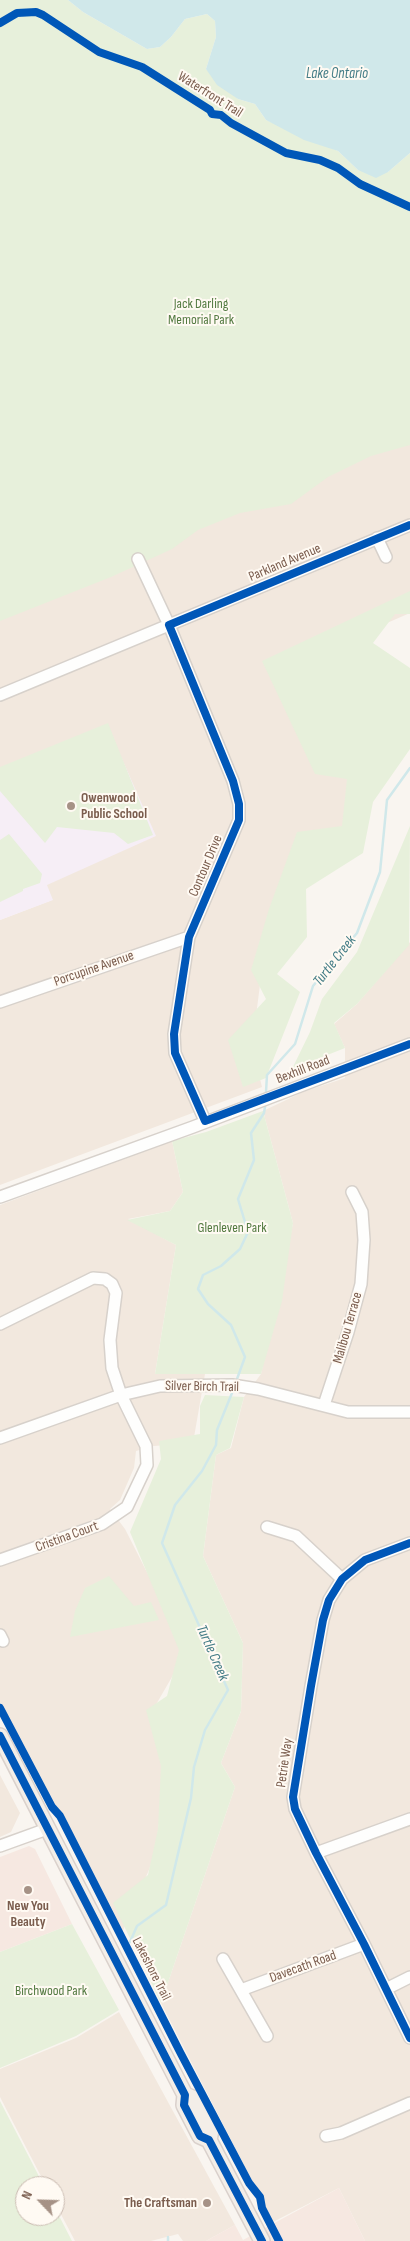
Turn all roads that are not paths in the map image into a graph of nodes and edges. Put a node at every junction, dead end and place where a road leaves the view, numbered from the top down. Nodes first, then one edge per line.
1 (410, 525) edge
2 (377, 538) junction
3 (386, 557) dead end
4 (138, 559) dead end
5 (169, 625) junction
6 (0, 695) edge
7 (189, 937) junction
8 (0, 1002) edge
9 (410, 1044) edge
10 (205, 1120) junction
11 (352, 1192) dead end
12 (0, 1197) edge
13 (0, 1324) edge
14 (121, 1395) junction
15 (324, 1406) junction
16 (410, 1412) edge
17 (1, 1435) edge
18 (267, 1527) dead end
19 (410, 1543) edge
20 (0, 1560) edge
21 (342, 1579) junction
22 (0, 1736) edge
23 (410, 1819) edge
24 (47, 1829) junction
25 (0, 1846) edge
26 (316, 1853) junction
27 (364, 1944) junction
28 (223, 1959) dead end
29 (410, 1977) edge
30 (386, 1989) junction
31 (241, 1990) junction
32 (267, 2036) dead end
33 (410, 2038) edge
34 (410, 2103) edge
35 (326, 2136) dead end
36 (262, 2241) edge

1 - 2 street, Parkland Avenue
2 - 3 street
2 - 5 street, Parkland Avenue
4 - 5 street, Contour Drive
5 - 6 street, Parkland Avenue
5 - 7 street, Contour Drive
7 - 8 street, Porcupine Avenue
7 - 10 street, Contour Drive
9 - 10 street, Bexhill Road
10 - 12 street, Bexhill Road
11 - 15 street, Malibou Terrace
13 - 14 street, Cristina Court
14 - 15 street, Silver Birch Trail
14 - 17 street, Silver Birch Trail
14 - 20 street, Cristina Court
15 - 16 street, Silver Birch Trail
18 - 21 street
19 - 21 street, Petrie Way
21 - 26 street, Petrie Way
22 - 24 main road
23 - 26 street
24 - 25 street
24 - 36 main road
26 - 27 street, Petrie Way
27 - 30 street, Petrie Way
27 - 31 street, Davecath Road
28 - 31 street
29 - 30 street
30 - 33 street, Petrie Way
31 - 32 street
34 - 35 street

